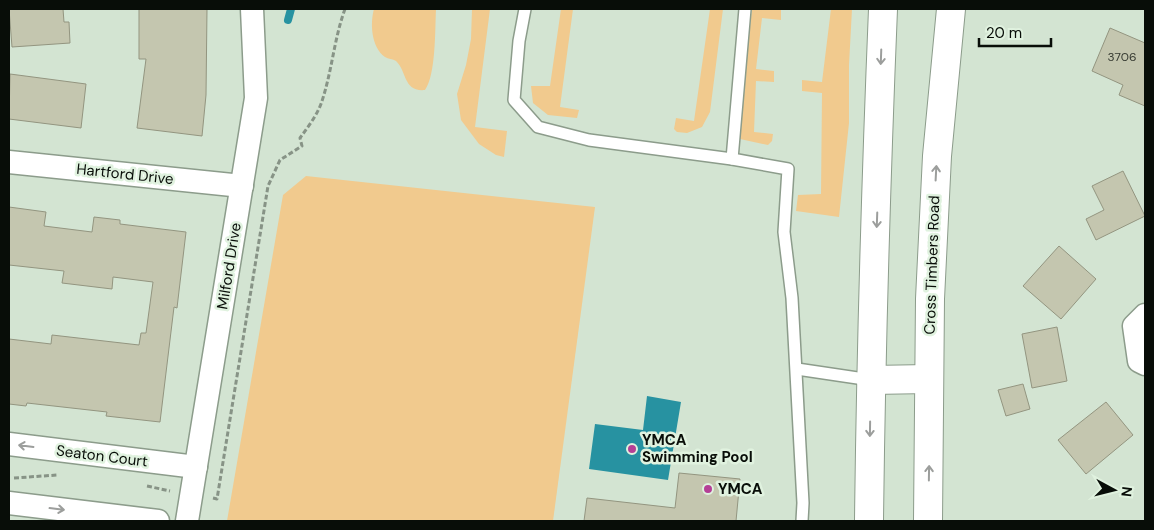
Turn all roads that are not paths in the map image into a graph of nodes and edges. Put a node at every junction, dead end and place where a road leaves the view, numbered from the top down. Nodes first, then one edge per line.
1 (252, 9) edge
2 (525, 9) edge
3 (745, 9) edge
4 (883, 9) edge
5 (951, 9) edge
6 (732, 160) junction
7 (9, 162) edge
8 (242, 186) junction
9 (1145, 315) edge
10 (1145, 364) edge
11 (797, 369) junction
12 (930, 379) junction
13 (871, 380) junction
14 (9, 444) edge
15 (196, 467) junction
16 (9, 503) edge
17 (158, 521) edge
18 (187, 521) edge
19 (802, 521) edge
20 (869, 521) edge
21 (928, 521) edge

1 - 8 street, Milford Drive
2 - 6 lane
3 - 6 lane
4 -> 13 main road
12 -> 5 main road, Cross Timbers Road
6 - 11 lane
7 - 8 street, Hartford Drive
8 - 15 street, Milford Drive
9 - 10 street
11 - 13 lane
11 - 19 lane
12 - 13 main road
21 -> 12 main road, Cross Timbers Road
13 -> 20 main road
15 -> 14 street, Seaton Court
15 - 18 street, Milford Drive
16 -> 17 street

